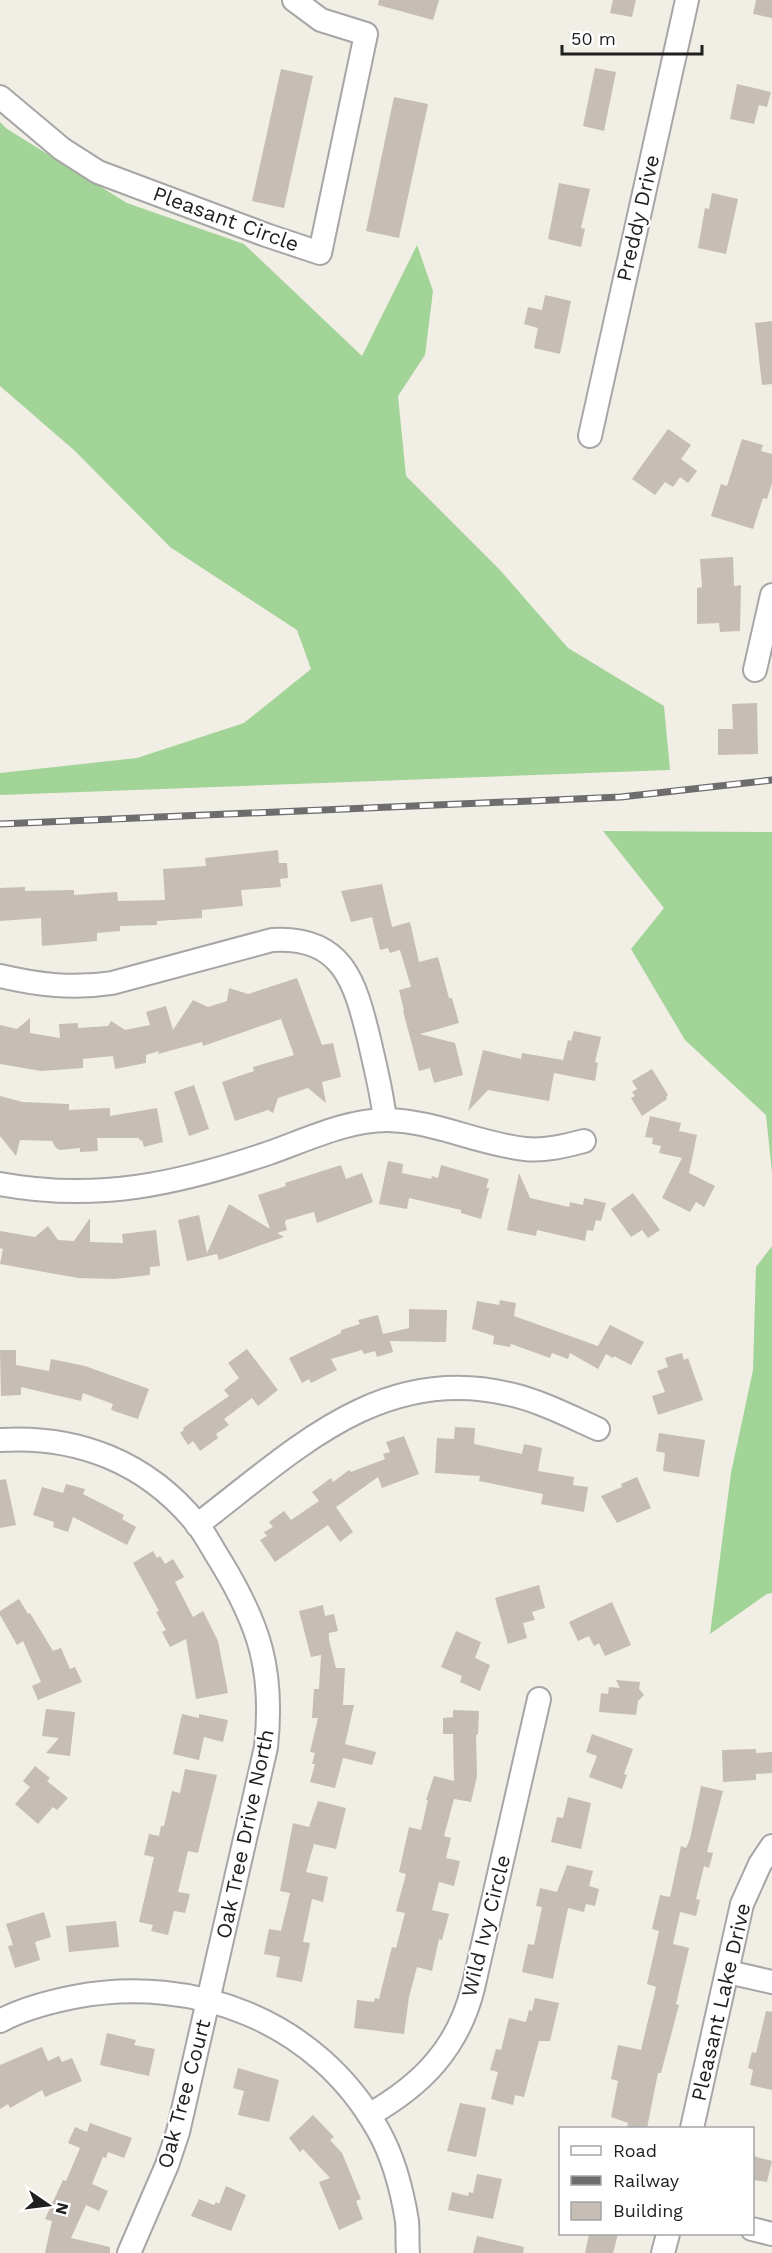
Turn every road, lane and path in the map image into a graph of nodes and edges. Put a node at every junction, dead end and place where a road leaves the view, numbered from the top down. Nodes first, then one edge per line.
1 (294, 0) edge
2 (687, 0) edge
3 (0, 97) edge
4 (590, 436) dead end
5 (772, 595) edge
6 (755, 670) dead end
7 (0, 976) edge
8 (385, 1120) junction
9 (584, 1140) dead end
10 (0, 1184) edge
11 (598, 1429) dead end
12 (0, 1440) edge
13 (198, 1525) junction
14 (539, 1699) dead end
15 (772, 1846) edge
16 (728, 1972) junction
17 (772, 1982) edge
18 (209, 2001) junction
19 (0, 2021) edge
20 (369, 2115) junction
21 (692, 2127) edge
22 (754, 2229) edge
23 (772, 2234) edge
24 (668, 2235) edge
25 (129, 2253) edge
26 (408, 2253) edge
27 (663, 2253) edge

1 - 3 street, Pleasant Circle
2 - 4 street, Preddy Drive
5 - 6 street
7 - 8 street
8 - 9 street
8 - 10 street
11 - 13 street
12 - 13 street, Oak Tree Drive North
13 - 18 street, Oak Tree Drive North
14 - 20 street, Wild Ivy Circle
15 - 16 street, Pleasant Lake Drive
16 - 17 street
16 - 21 street, Pleasant Lake Drive
18 - 19 street
18 - 20 street
18 - 25 street, Oak Tree Court
20 - 26 street
22 - 23 street
24 - 27 street

